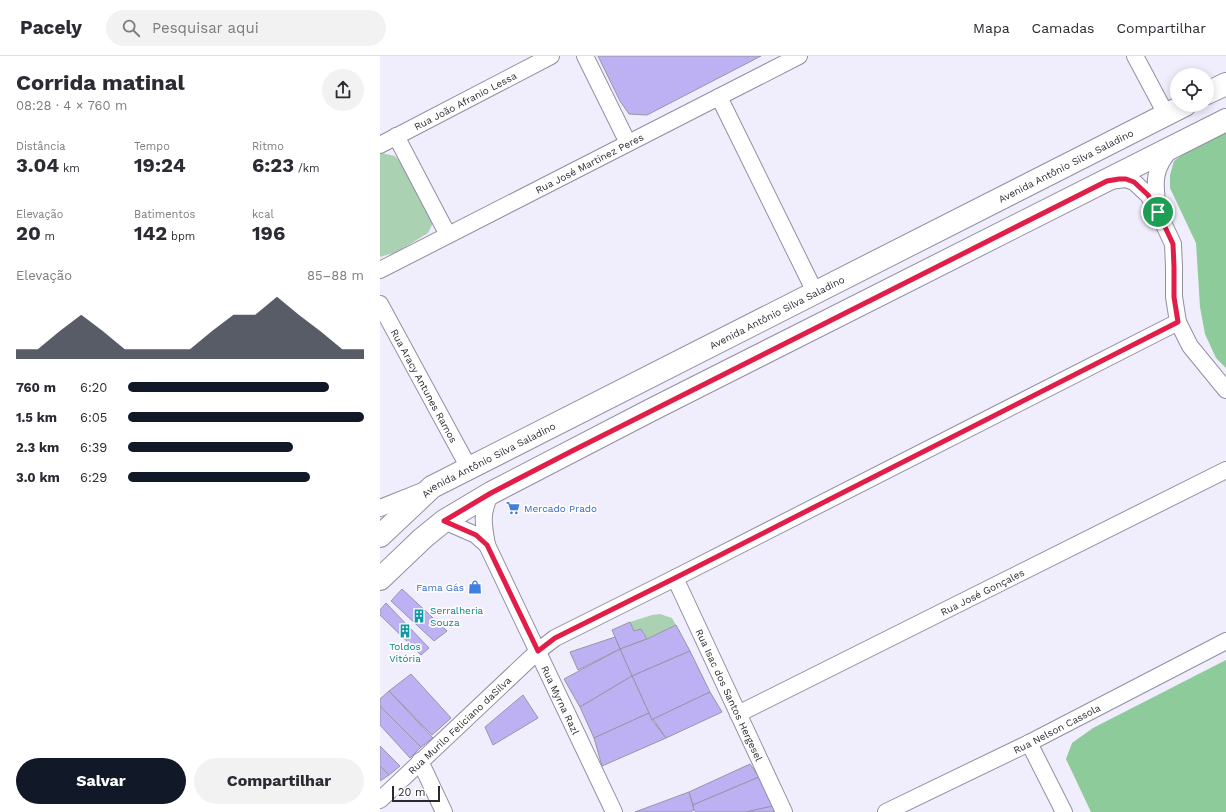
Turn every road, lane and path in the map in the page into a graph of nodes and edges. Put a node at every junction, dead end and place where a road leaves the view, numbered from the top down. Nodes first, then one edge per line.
1 (551, 56) edge
2 (585, 56) edge
3 (799, 56) edge
4 (1135, 56) edge
5 (1226, 84) edge
6 (1214, 90) edge
7 (719, 97) junction
8 (1170, 103) edge
9 (1171, 112) edge
10 (1226, 120) edge
11 (396, 136) junction
12 (628, 143) junction
13 (380, 145) edge
14 (1172, 148) junction
15 (1107, 181) junction
16 (1158, 212) junction
17 (448, 235) junction
18 (380, 270) edge
19 (815, 292) junction
20 (380, 304) edge
21 (1178, 322) junction
22 (1226, 390) edge
23 (469, 468) junction
24 (1226, 470) edge
25 (432, 487) junction
26 (491, 493) junction
27 (380, 508) edge
28 (444, 521) junction
29 (380, 536) edge
30 (487, 545) junction
31 (380, 578) edge
32 (675, 578) junction
33 (1226, 641) edge
34 (538, 651) junction
35 (738, 714) junction
36 (1028, 743) junction
37 (420, 761) junction
38 (380, 800) edge
39 (444, 812) edge
40 (614, 812) edge
41 (784, 812) edge
42 (886, 812) edge
43 (1064, 812) edge

1 - 11 street, Rua João Afranio Lessa
2 - 12 street
3 - 7 street, Rua José Martinez Peres
4 - 8 street
5 - 6 main road
7 - 12 street, Rua José Martinez Peres
7 - 19 street
9 - 19 main road, Avenida Antônio Silva Saladino
10 - 14 main road
11 - 13 street, Rua João Afranio Lessa
11 - 17 street
12 - 17 street, Rua José Martinez Peres
14 - 15 main road
14 - 16 street
15 - 16 street
15 - 26 main road
16 - 21 street
17 - 18 street, Rua José Martinez Peres
19 - 23 main road, Avenida Antônio Silva Saladino
20 - 23 street, Rua Aracy Antunes Ramos
21 - 22 street
21 - 32 street, Rua Murilo Feliciano daSilva
23 - 25 main road, Avenida Antônio Silva Saladino
24 - 35 street, Rua José Gonçales
25 - 27 street
25 - 29 main road, Avenida Antônio Silva Saladino
26 - 28 main road
26 - 30 street, Rua Myrna Razl
28 - 30 street, Rua Myrna Razl
28 - 31 main road
30 - 34 street, Rua Myrna Razl
32 - 34 street, Rua Murilo Feliciano daSilva
32 - 35 street, Rua Isac dos Santos Hergesel
33 - 36 street, Rua Nelson Cassola
34 - 37 street, Rua Murilo Feliciano daSilva
34 - 40 street, Rua Myrna Razl
35 - 41 street, Rua Isac dos Santos Hergesel
36 - 42 street, Rua Nelson Cassola
36 - 43 street
37 - 38 street, Rua Murilo Feliciano daSilva
37 - 39 street

